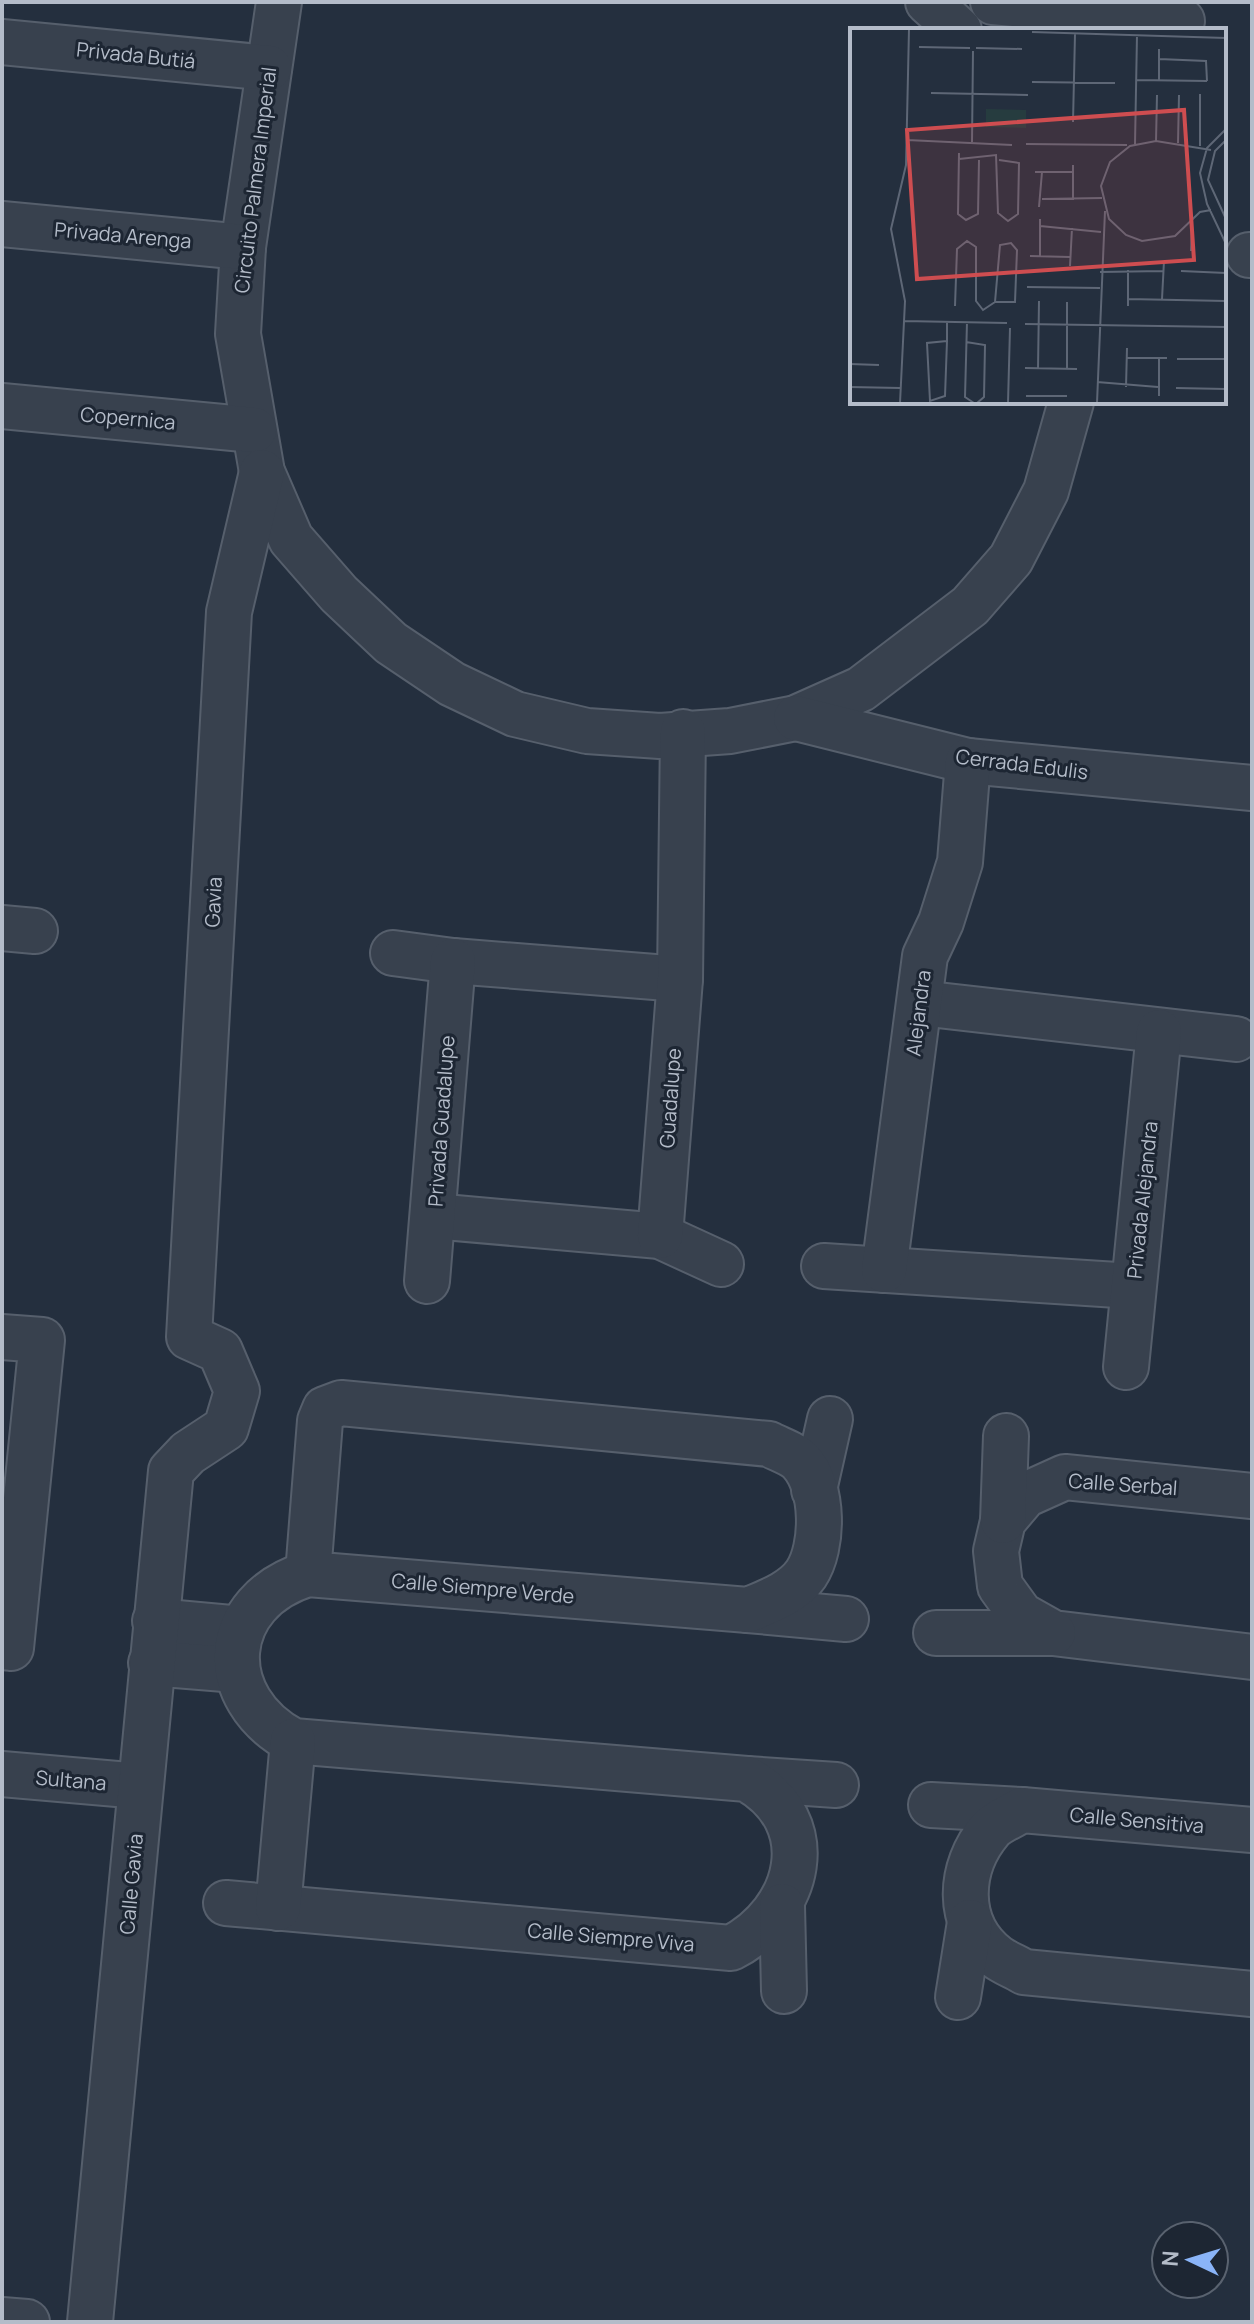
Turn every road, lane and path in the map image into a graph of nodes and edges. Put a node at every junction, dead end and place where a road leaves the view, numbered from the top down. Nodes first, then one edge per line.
1 (279, 2) edge
2 (928, 2) edge
3 (993, 2) edge
4 (1182, 21) dead end
5 (957, 28) edge
6 (2, 42) edge
7 (269, 68) junction
8 (2, 224) edge
9 (243, 247) junction
10 (1070, 404) edge
11 (2, 406) edge
12 (254, 430) junction
13 (262, 472) junction
14 (796, 718) junction
15 (683, 732) junction
16 (968, 761) junction
17 (1252, 788) edge
18 (393, 953) dead end
19 (453, 961) junction
20 (680, 979) junction
21 (920, 1003) junction
22 (1159, 1032) junction
23 (1236, 1039) dead end
24 (433, 1216) junction
25 (660, 1236) junction
26 (721, 1264) dead end
27 (824, 1266) dead end
28 (884, 1270) junction
29 (427, 1281) dead end
30 (1133, 1286) junction
31 (2, 1337) edge
32 (1126, 1367) dead end
33 (830, 1419) dead end
34 (1006, 1436) dead end
35 (188, 1453) joint
36 (814, 1490) junction
37 (1252, 1496) edge
38 (1003, 1521) junction
39 (308, 1574) junction
40 (748, 1610) junction
41 (846, 1619) dead end
42 (936, 1633) dead end
43 (1053, 1633) junction
44 (153, 1642) junction
45 (2, 1647) edge
46 (238, 1650) junction
47 (1252, 1657) edge
48 (293, 1741) junction
49 (2, 1774) edge
50 (747, 1779) junction
51 (836, 1785) dead end
52 (140, 1786) junction
53 (2, 1798) edge
54 (89, 1805) dead end
55 (931, 1805) dead end
56 (1022, 1810) junction
57 (1252, 1830) edge
58 (226, 1903) dead end
59 (782, 1906) junction
60 (967, 1906) junction
61 (278, 1908) junction
62 (784, 1991) dead end
63 (1252, 1994) edge
64 (958, 1997) dead end
65 (2, 2320) edge
66 (27, 2322) edge
67 (90, 2322) edge

1 - 7 street, Circuito Palmera Imperial
2 - 5 street
3 - 4 street
6 - 7 street, Privada Butiá
7 - 9 street, Circuito Palmera Imperial
8 - 9 street, Privada Arenga
9 - 12 street, Circuito Palmera Imperial
10 - 14 street, Circuito Palmera Imperial
11 - 12 street, Copernica
12 - 13 street, Circuito Palmera Imperial
13 - 15 street, Circuito Palmera Imperial
13 - 35 street, Gavia
14 - 15 street, Circuito Palmera Imperial
14 - 16 street, Cerrada Edulis
15 - 20 street, Guadalupe
16 - 17 street, Cerrada Edulis
16 - 21 street, Alejandra
18 - 19 street
19 - 20 street
19 - 24 street, Privada Guadalupe
20 - 25 street, Guadalupe
21 - 22 street
21 - 28 street, Alejandra
22 - 23 street
22 - 30 street, Privada Alejandra
24 - 25 street
24 - 29 street, Privada Guadalupe
25 - 26 street
27 - 28 street
28 - 30 street
30 - 32 street, Privada Alejandra
31 - 45 street
33 - 36 street
34 - 38 street
35 - 44 street, Calle Gavia
36 - 39 street
36 - 40 street
37 - 38 street, Calle Serbal
38 - 43 street
39 - 40 street, Calle Siempre Verde
39 - 46 street, Calle Siempre Verde
40 - 41 street, Calle Siempre Verde
42 - 43 street
43 - 47 street
44 - 46 street
44 - 52 street, Calle Gavia
46 - 48 street
48 - 50 street
48 - 61 street
49 - 52 street, Sultana
50 - 51 street
50 - 59 street, Calle Siempre Viva
52 - 67 street, Calle Gavia
53 - 54 street
55 - 56 street, Calle Sensitiva
56 - 57 street, Calle Sensitiva
56 - 60 street
58 - 61 street, Calle Siempre Viva
59 - 61 street, Calle Siempre Viva
59 - 62 street
60 - 63 street
60 - 64 street
65 - 66 street

